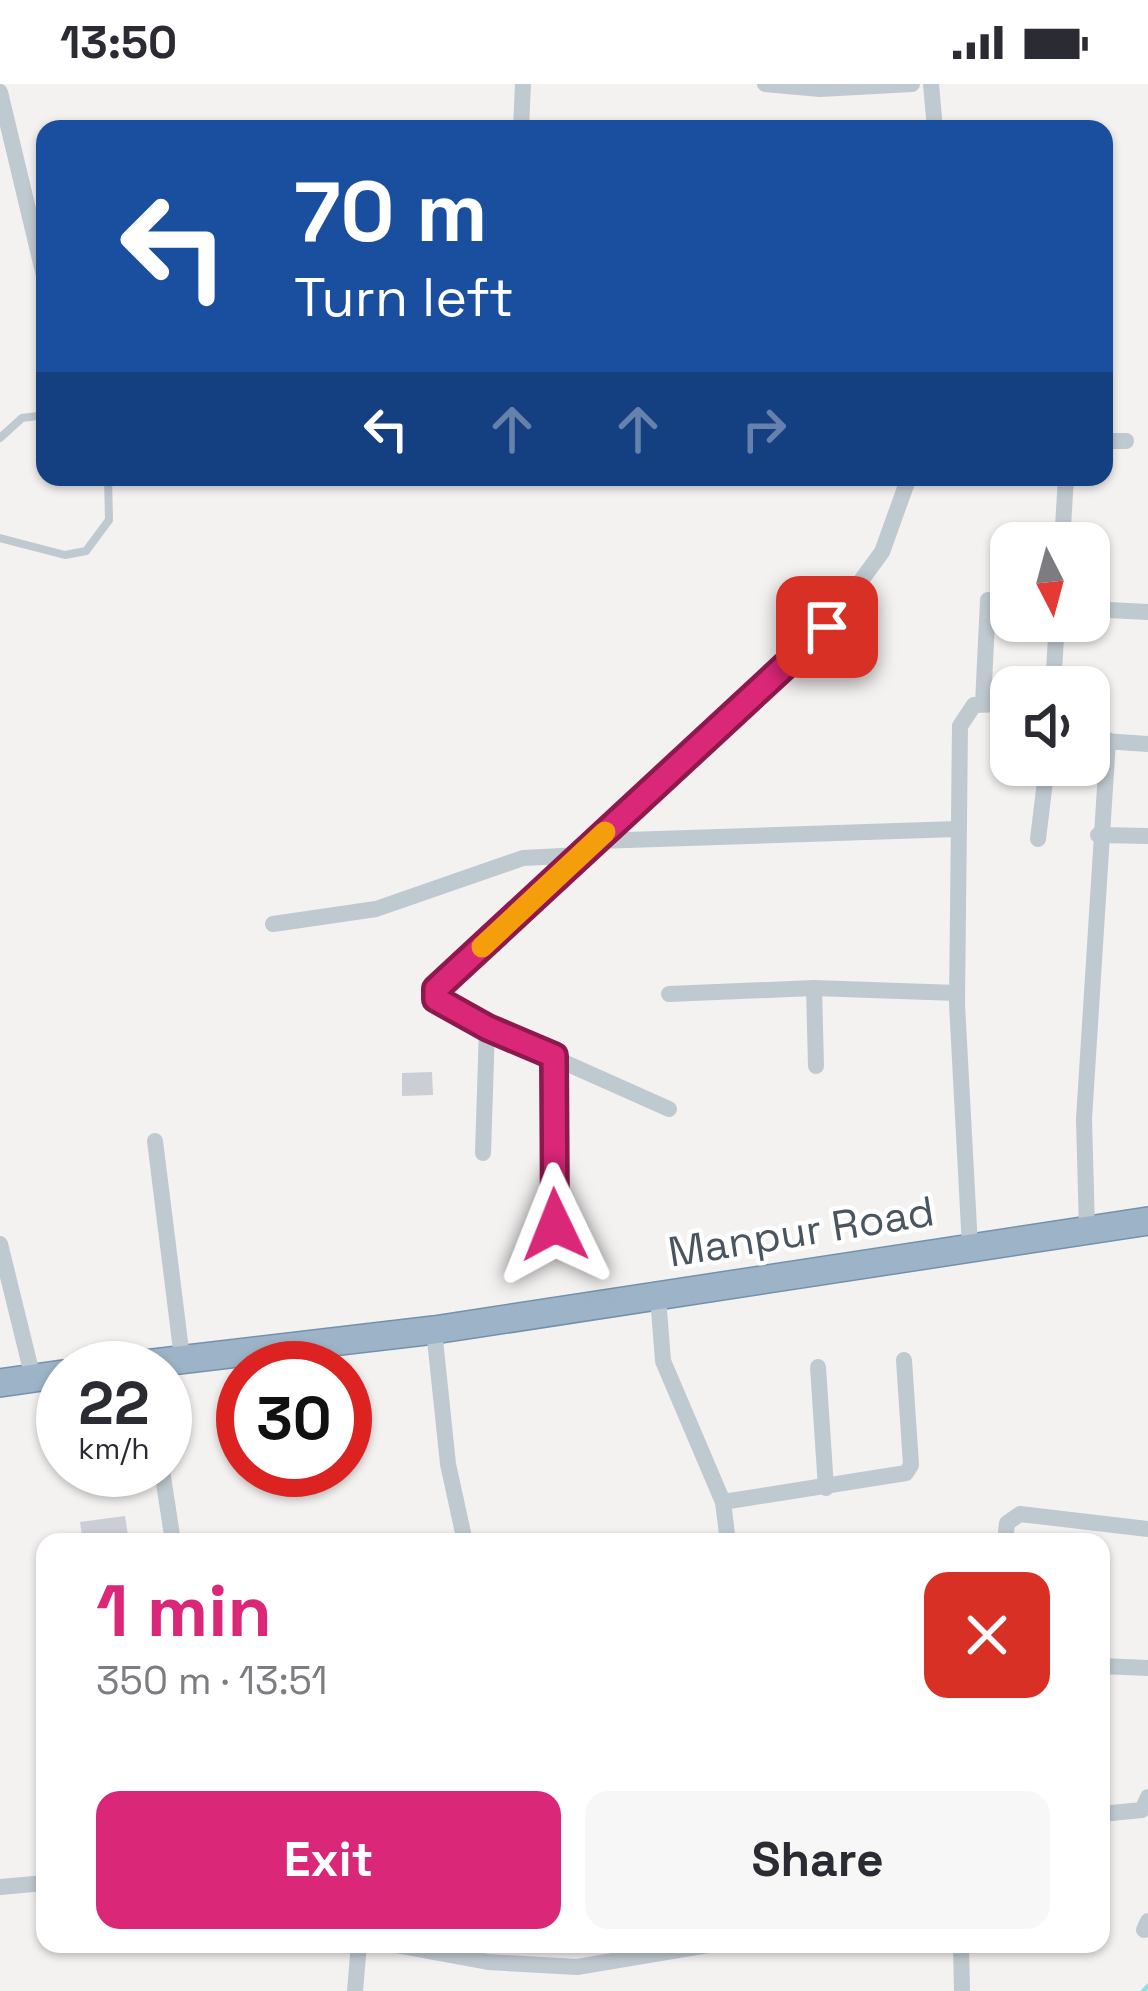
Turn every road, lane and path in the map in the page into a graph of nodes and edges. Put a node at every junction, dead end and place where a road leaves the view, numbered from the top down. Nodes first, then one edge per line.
1 (523, 84) edge
2 (765, 84) edge
3 (913, 84) edge
4 (931, 84) edge
5 (807, 86) edge
6 (0, 92) edge
7 (521, 120) edge
8 (934, 120) edge
9 (36, 242) edge
10 (36, 416) edge
11 (0, 438) edge
12 (1113, 441) edge
13 (1126, 441) dead end
14 (108, 486) edge
15 (905, 486) edge
16 (1065, 486) edge
17 (1063, 522) edge
18 (0, 538) edge
19 (988, 601) dead end
20 (1110, 610) edge
21 (1148, 612) edge
22 (983, 704) junction
23 (990, 704) edge
24 (1110, 741) edge
25 (1148, 744) edge
26 (1044, 786) edge
27 (1098, 786) edge
28 (957, 829) junction
29 (1098, 835) junction
30 (1148, 836) edge
31 (1038, 839) dead end
32 (596, 841) junction
33 (582, 855) junction
34 (273, 924) dead end
35 (814, 988) junction
36 (957, 993) junction
37 (669, 994) dead end
38 (488, 1028) junction
39 (554, 1056) junction
40 (816, 1066) dead end
41 (669, 1109) dead end
42 (155, 1141) dead end
43 (483, 1154) dead end
44 (1148, 1221) edge
45 (555, 1225) dead end
46 (1087, 1230) junction
47 (0, 1244) edge
48 (970, 1247) junction
49 (658, 1297) junction
50 (434, 1330) junction
51 (180, 1341) edge
52 (192, 1357) edge
53 (904, 1360) dead end
54 (818, 1367) dead end
55 (33, 1378) junction
56 (36, 1378) edge
57 (0, 1383) edge
58 (826, 1488) junction
59 (166, 1497) edge
60 (723, 1502) junction
61 (1148, 1529) edge
62 (171, 1533) edge
63 (463, 1533) edge
64 (727, 1533) edge
65 (1006, 1533) edge
66 (1110, 1666) edge
67 (1148, 1668) edge
68 (1148, 1797) edge
69 (1133, 1813) junction
70 (1110, 1814) edge
71 (1148, 1828) edge
72 (36, 1884) edge
73 (0, 1887) edge
74 (358, 1953) edge
75 (439, 1953) edge
76 (648, 1953) edge
77 (962, 1953) edge
78 (355, 1991) edge
79 (962, 1991) edge

1 - 7 street
2 - 5 street
3 - 5 street
4 - 8 street
6 - 9 street
10 - 11 lane
12 - 13 street
14 - 18 lane
15 - 32 street
16 - 17 street
19 - 22 street
20 - 21 street
22 - 23 street
22 - 28 street
24 - 25 street
26 - 31 street
27 - 29 street
28 - 32 street
28 - 36 street
29 - 30 street
29 - 46 street
32 - 33 street
33 - 34 street
33 - 38 street
35 - 36 street
35 - 37 street
35 - 40 street
36 - 48 street
38 - 39 street
38 - 43 street
39 - 41 street
39 - 45 street
42 - 51 street
44 - 46 highway, Manpur Road
46 - 48 highway, Manpur Road
47 - 55 street
48 - 49 highway, Manpur Road
49 - 50 highway, Manpur Road
49 - 60 street
50 - 52 highway, Manpur Road
50 - 63 street
53 - 58 street
54 - 58 street
55 - 56 highway
55 - 57 highway
58 - 60 street
59 - 62 street
60 - 64 street
61 - 65 street
66 - 67 street
68 - 69 street
69 - 70 street
69 - 71 street
72 - 73 street
74 - 78 street
75 - 76 street
77 - 79 street

